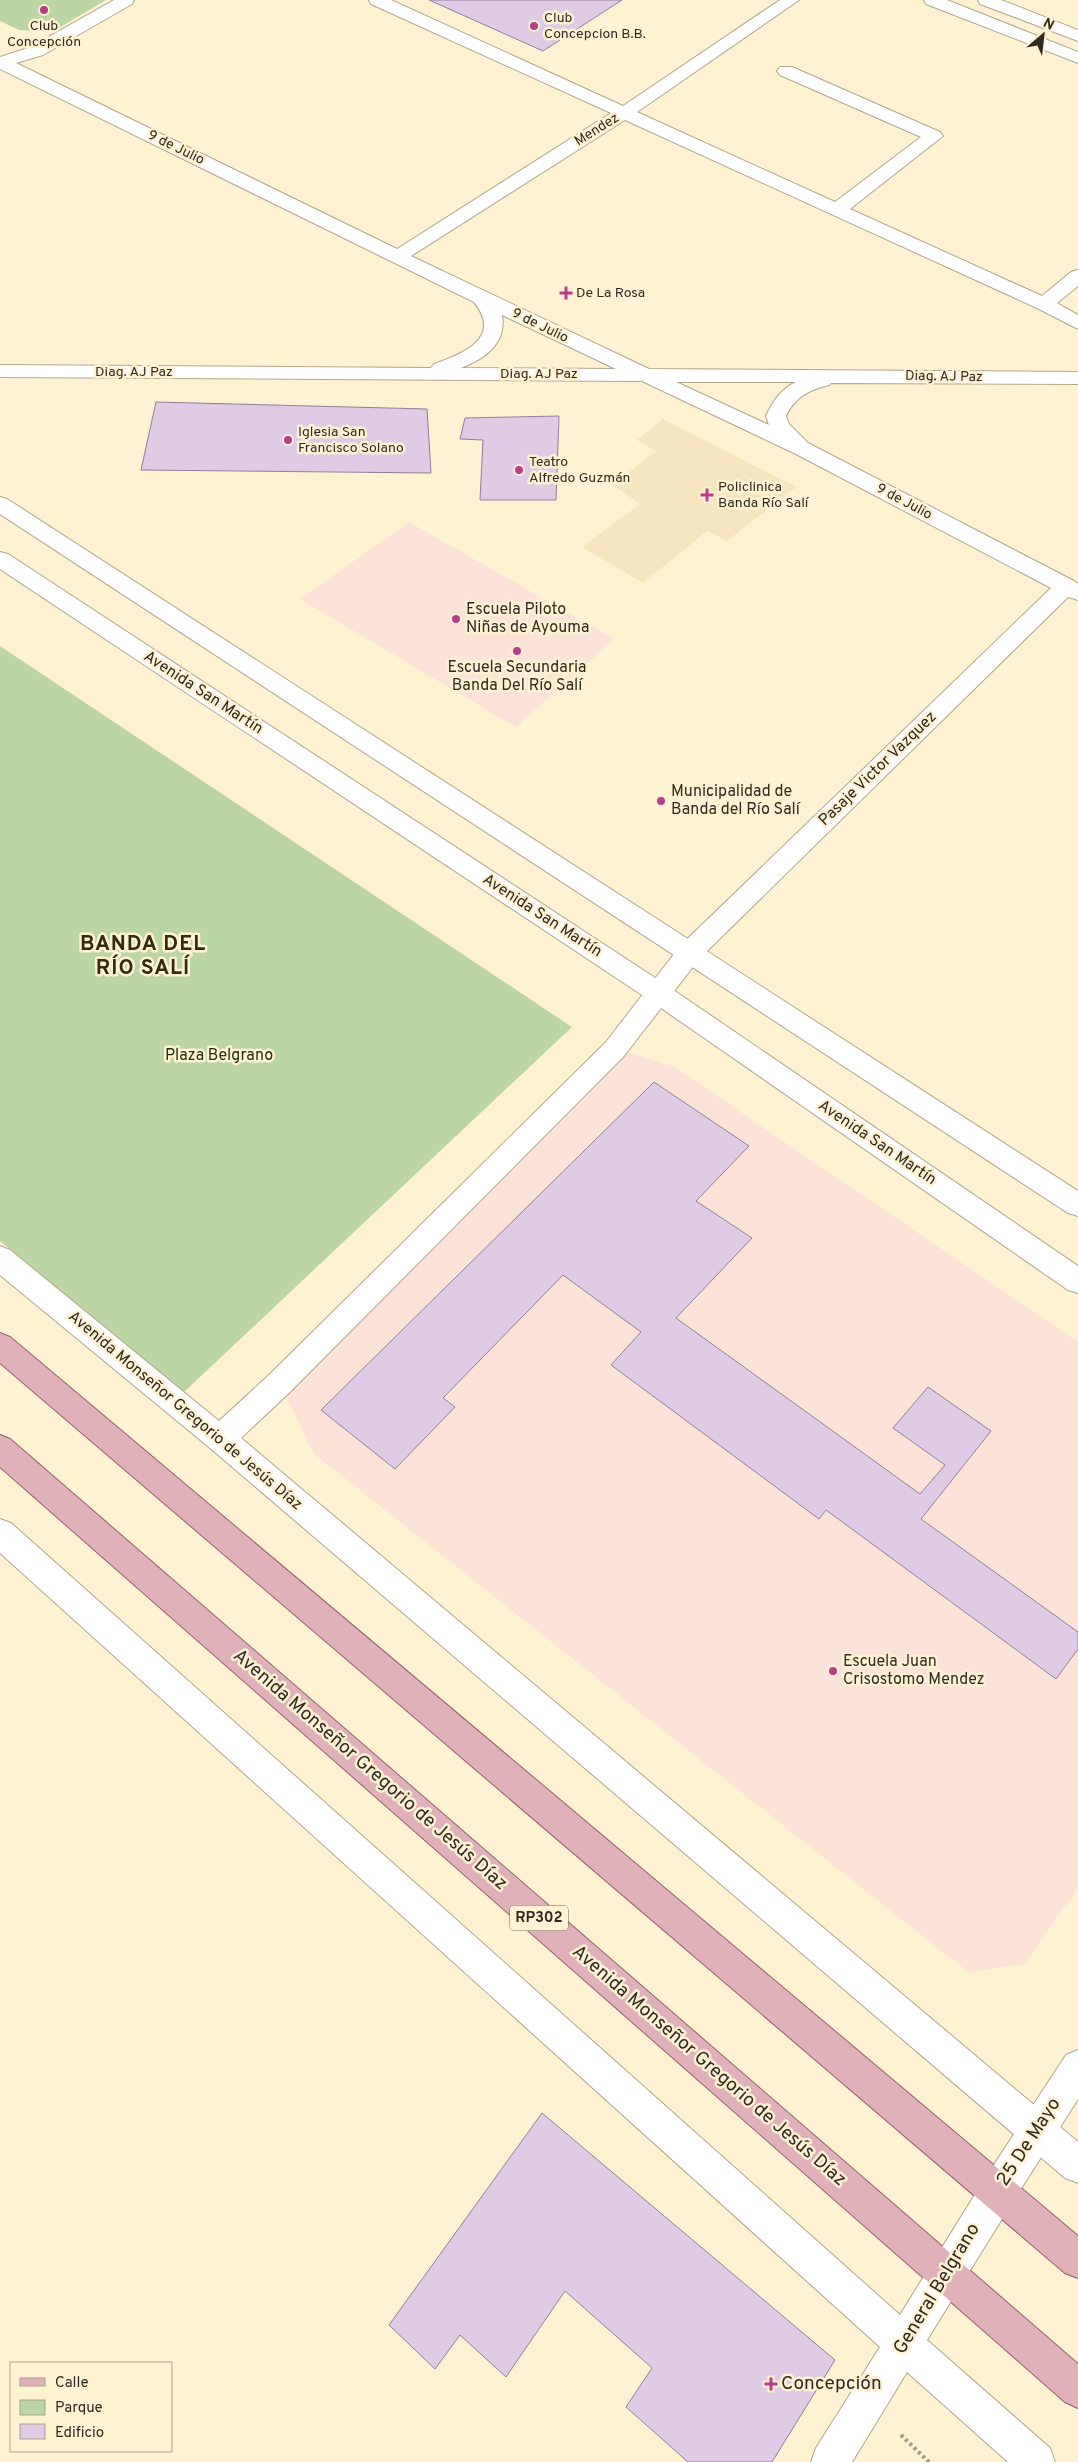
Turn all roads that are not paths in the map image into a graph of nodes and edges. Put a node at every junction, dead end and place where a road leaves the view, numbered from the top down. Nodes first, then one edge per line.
1 (126, 0) edge
2 (377, 0) edge
3 (792, 0) edge
4 (932, 0) edge
5 (986, 0) edge
6 (1078, 36) edge
7 (1078, 58) edge
8 (0, 63) edge
9 (786, 71) dead end
10 (624, 113) junction
11 (836, 210) junction
12 (399, 256) junction
13 (1078, 276) edge
14 (482, 298) junction
15 (1044, 304) junction
16 (1078, 323) edge
17 (0, 371) edge
18 (416, 373) junction
19 (640, 374) junction
20 (854, 375) junction
21 (1078, 378) edge
22 (803, 449) junction
23 (0, 504) edge
24 (3, 565) edge
25 (1072, 590) edge
26 (690, 952) junction
27 (657, 992) junction
28 (1078, 1204) edge
29 (0, 1258) edge
30 (1078, 1281) edge
31 (0, 1346) edge
32 (220, 1438) junction
33 (0, 1448) edge
34 (0, 1533) edge
35 (1078, 2067) edge
36 (1036, 2131) junction
37 (1078, 2165) edge
38 (997, 2193) junction
39 (1078, 2260) edge
40 (947, 2274) junction
41 (904, 2345) junction
42 (1078, 2389) edge
43 (830, 2462) edge
44 (1036, 2462) edge

1 - 8 street
2 - 10 street
3 - 10 street, Mendez
4 - 7 street
5 - 6 street
8 - 12 street, 9 de Julio
9 - 11 street
10 - 11 street
10 - 12 street, Mendez
11 - 15 street
12 - 14 street, 9 de Julio
13 - 15 street
14 - 18 street
14 - 19 street, 9 de Julio
15 - 16 street
17 - 18 street, Diag. AJ Paz
18 - 19 street, Diag. AJ Paz
19 - 20 street, Diag. AJ Paz
19 - 22 street, 9 de Julio
20 - 21 street, Diag. AJ Paz
20 - 22 street
22 - 25 street, 9 de Julio
23 - 26 street
24 - 27 street, Avenida San Martín
25 - 26 street, Pasaje Victor Vazquez
26 - 27 street, Pasaje Victor Vazquez
26 - 28 street
27 - 30 street, Avenida San Martín
27 - 32 street, Pasaje Victor Vazquez
29 - 32 street, Avenida Monseñor Gregorio de Jesús Díaz
31 - 38 main road
32 - 36 street, Avenida Monseñor Gregorio de Jesús Díaz
33 - 40 main road, Avenida Monseñor Gregorio de Jesús Díaz / RP302
34 - 41 street
35 - 36 street, 25 De Mayo
36 - 37 street, Avenida Monseñor Gregorio de Jesús Díaz
36 - 38 street, 25 De Mayo
38 - 39 main road
38 - 40 street, General Belgrano
40 - 41 street, General Belgrano
40 - 42 main road, Avenida Monseñor Gregorio de Jesús Díaz / RP302
41 - 43 street, General Belgrano
41 - 44 street

